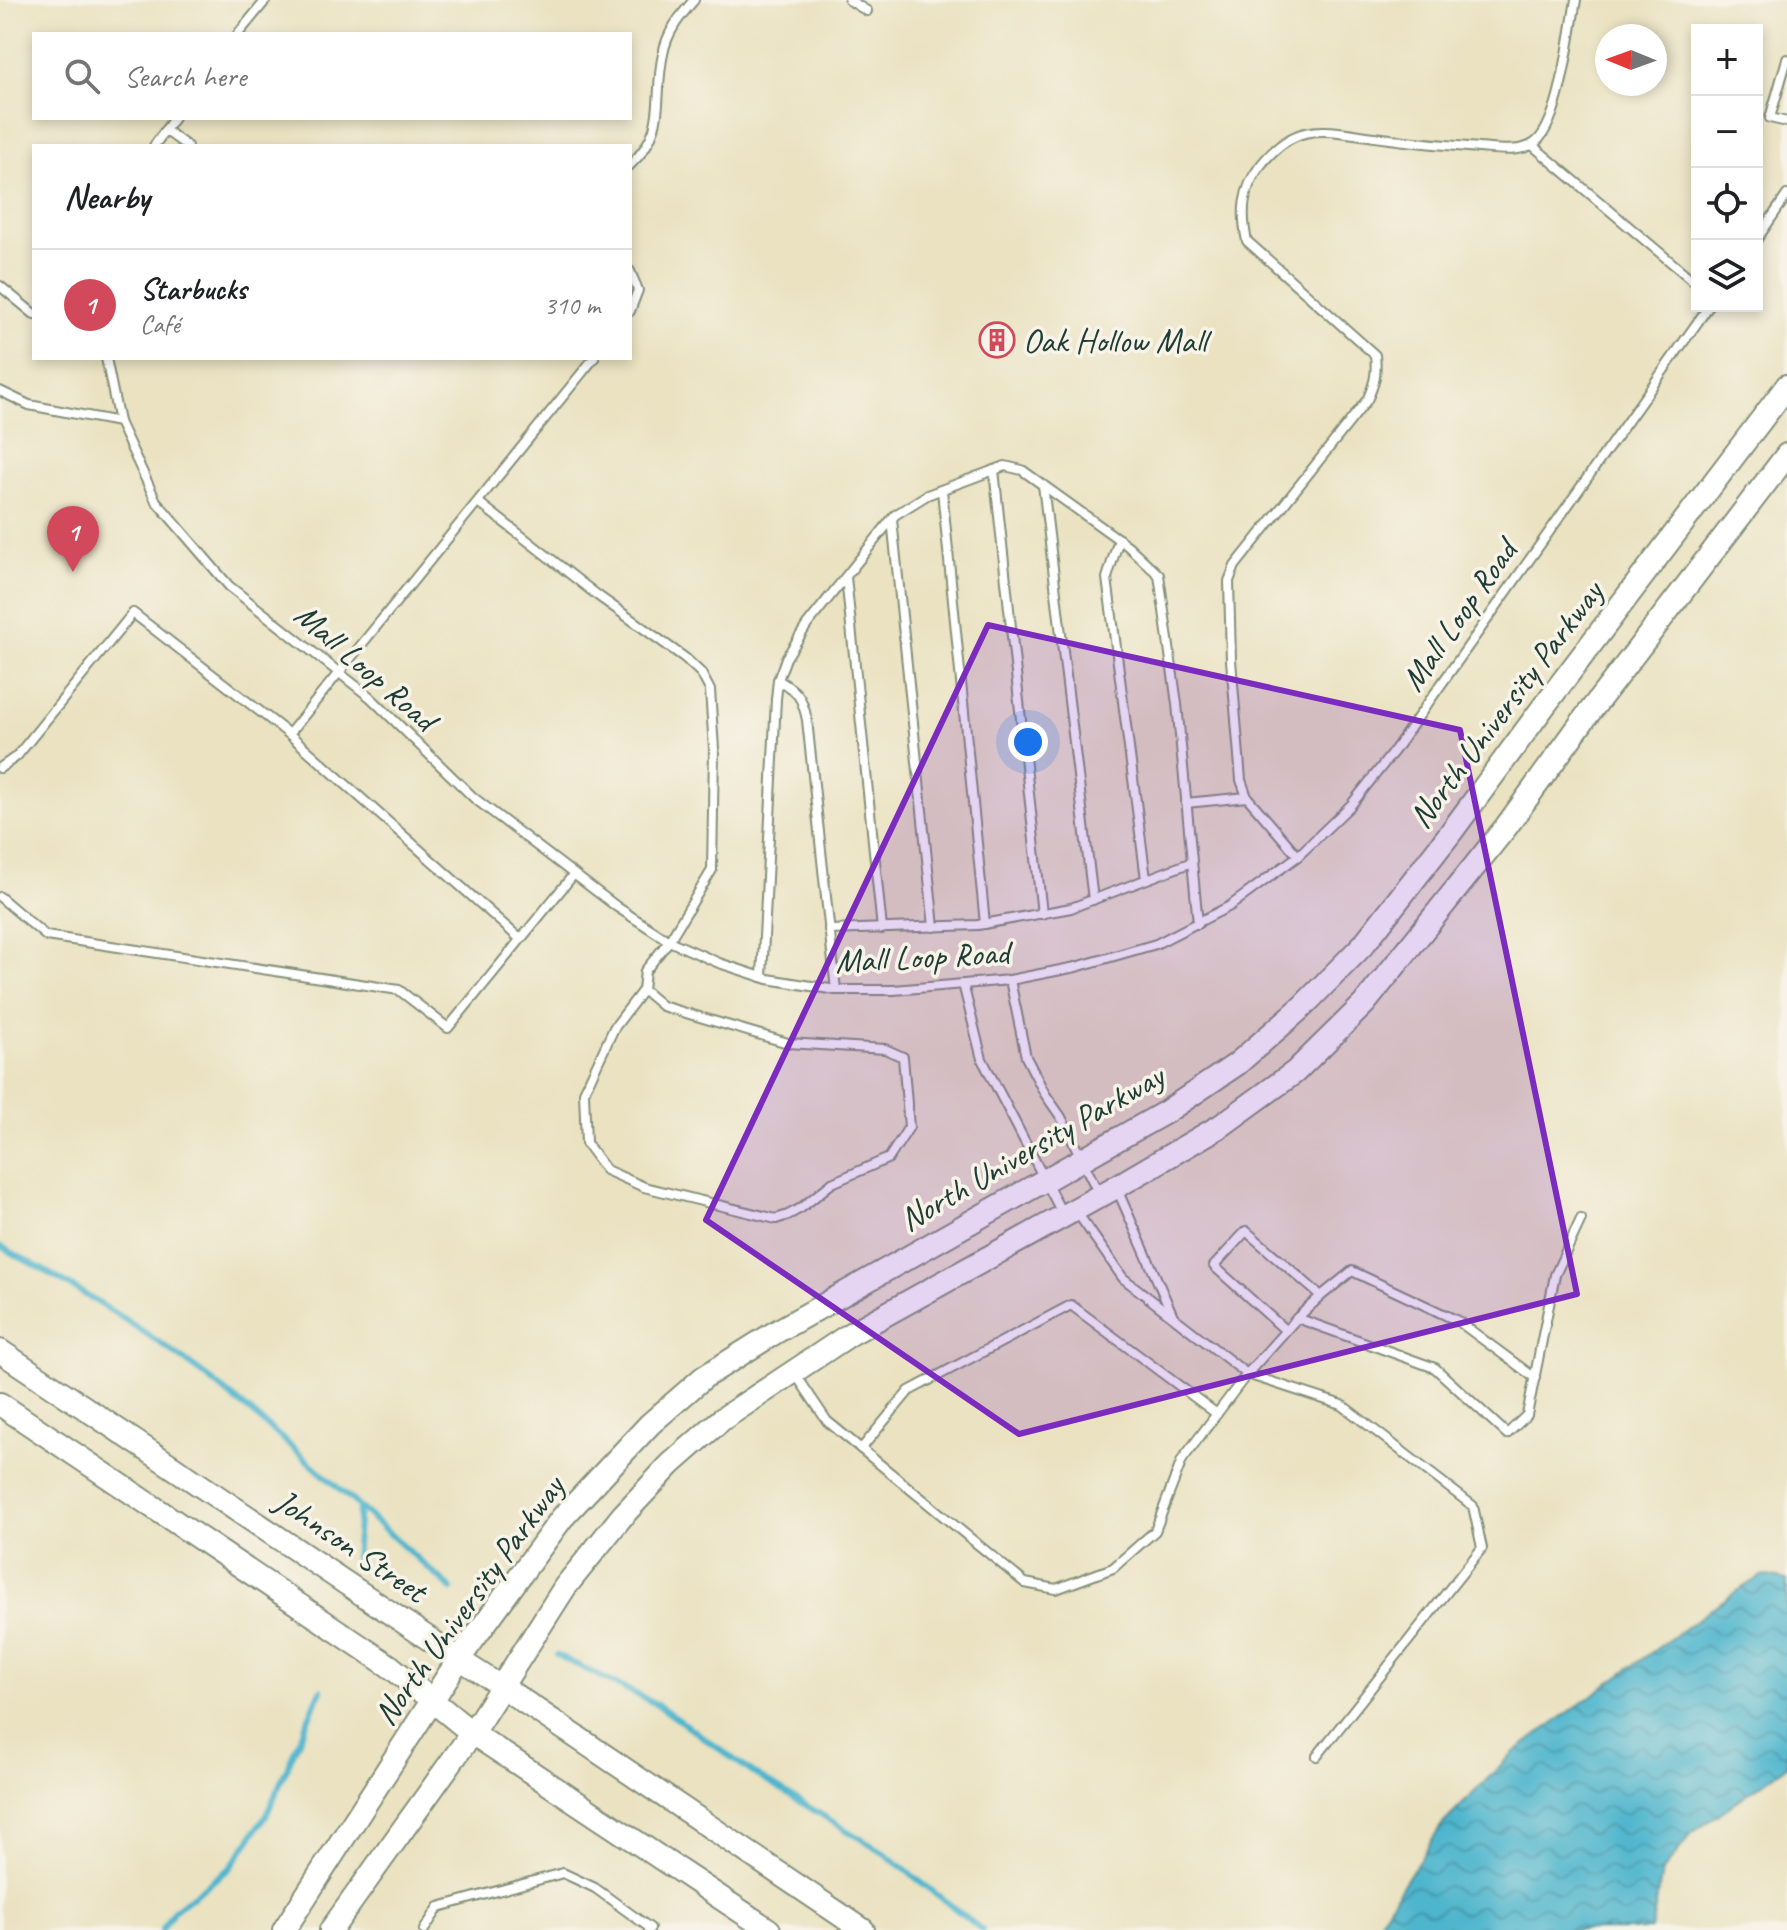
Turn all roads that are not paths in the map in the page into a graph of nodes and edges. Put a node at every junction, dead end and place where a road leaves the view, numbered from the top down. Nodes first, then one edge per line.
1 (266, 0) edge
2 (694, 0) edge
3 (849, 0) edge
4 (1576, 0) edge
5 (867, 11) dead end
6 (240, 32) edge
7 (1787, 59) edge
8 (172, 120) edge
9 (1787, 122) edge
10 (165, 130) junction
11 (155, 144) edge
12 (184, 144) edge
13 (1532, 145) junction
14 (632, 163) edge
15 (1787, 195) edge
16 (1763, 230) edge
17 (632, 276) edge
18 (1691, 279) edge
19 (0, 286) edge
20 (632, 306) edge
21 (32, 312) edge
22 (1705, 312) edge
23 (106, 360) edge
24 (592, 360) edge
25 (1787, 386) edge
26 (0, 391) edge
27 (119, 422) junction
28 (1787, 455) edge
29 (994, 470) junction
30 (1043, 485) junction
31 (942, 490) junction
32 (478, 502) junction
33 (892, 519) junction
34 (1119, 539) junction
35 (846, 577) junction
36 (339, 673) junction
37 (778, 680) junction
38 (289, 734) junction
39 (0, 768) edge
40 (1247, 797) junction
41 (1186, 803) junction
42 (1298, 856) junction
43 (1192, 862) junction
44 (574, 874) junction
45 (1146, 879) junction
46 (0, 897) edge
47 (1093, 900) junction
48 (1042, 914) junction
49 (985, 924) junction
50 (1198, 924) junction
51 (934, 927) junction
52 (882, 929) junction
53 (829, 930) junction
54 (519, 938) junction
55 (669, 941) junction
56 (762, 977) junction
57 (1010, 980) junction
58 (963, 984) junction
59 (643, 990) junction
60 (836, 990) junction
61 (1082, 1160) junction
62 (1045, 1179) junction
63 (1108, 1192) junction
64 (1070, 1213) junction
65 (1581, 1219) dead end
66 (1321, 1296) junction
67 (1173, 1317) junction
68 (1297, 1318) junction
69 (1285, 1330) junction
70 (0, 1351) edge
71 (794, 1372) junction
72 (1247, 1374) junction
73 (1535, 1378) junction
74 (0, 1404) edge
75 (1217, 1414) junction
76 (861, 1449) junction
77 (459, 1659) junction
78 (501, 1686) junction
79 (433, 1702) junction
80 (472, 1733) junction
81 (1317, 1756) dead end
82 (284, 1930) edge
83 (331, 1930) edge
84 (424, 1930) edge
85 (649, 1930) edge
86 (769, 1930) edge
87 (863, 1930) edge

1 - 6 lane
2 - 14 lane
3 - 5 lane
4 - 13 lane
7 - 9 lane
8 - 10 lane
10 - 11 lane
10 - 12 lane
13 - 18 lane
13 - 40 lane
15 - 16 lane
17 - 20 lane
19 - 21 lane
22 - 42 lane, Mall Loop Road
23 - 27 lane, Mall Loop Road
24 - 32 lane
25 - 61 main road, North University Parkway
26 - 27 lane
27 - 36 lane, Mall Loop Road
28 - 63 main road, North University Parkway
29 - 30 lane
29 - 31 lane
29 - 48 lane
30 - 34 lane
30 - 47 lane
31 - 33 lane
31 - 49 lane
32 - 36 lane
32 - 55 lane
33 - 35 lane
33 - 51 lane
34 - 41 lane
34 - 45 lane
35 - 37 lane
35 - 52 lane
36 - 38 lane
36 - 44 lane, Mall Loop Road
37 - 53 lane
37 - 56 lane
38 - 39 lane
38 - 54 lane
40 - 41 lane
40 - 42 lane
41 - 43 lane
42 - 50 lane, Mall Loop Road
43 - 45 lane
43 - 50 lane
44 - 54 lane
44 - 55 lane, Mall Loop Road
45 - 47 lane
46 - 54 lane
47 - 48 lane
48 - 49 lane
49 - 51 lane
50 - 57 lane, Mall Loop Road
51 - 52 lane
52 - 53 lane
53 - 60 lane
55 - 56 lane, Mall Loop Road
55 - 59 lane
56 - 60 lane, Mall Loop Road
57 - 58 lane, Mall Loop Road
57 - 61 lane
58 - 60 lane, Mall Loop Road
58 - 62 lane
59 - 59 lane
61 - 62 main road, North University Parkway
61 - 63 lane
62 - 64 lane
62 - 77 main road, North University Parkway
63 - 64 main road, North University Parkway
63 - 67 lane
64 - 67 lane
64 - 71 main road, North University Parkway
65 - 73 lane
66 - 68 lane
66 - 69 lane
66 - 73 lane
67 - 72 lane
68 - 69 lane
68 - 73 lane
69 - 72 lane
70 - 77 main road, Johnson Street
71 - 76 lane
71 - 78 main road, North University Parkway
72 - 75 lane
72 - 81 lane
74 - 79 main road
75 - 76 lane
75 - 76 lane
77 - 78 street, Johnson Street
77 - 79 main road, North University Parkway
78 - 80 main road, North University Parkway
78 - 87 main road, Johnson Street
79 - 80 main road
79 - 82 main road, North University Parkway
80 - 83 main road, North University Parkway
80 - 86 main road
84 - 85 lane

